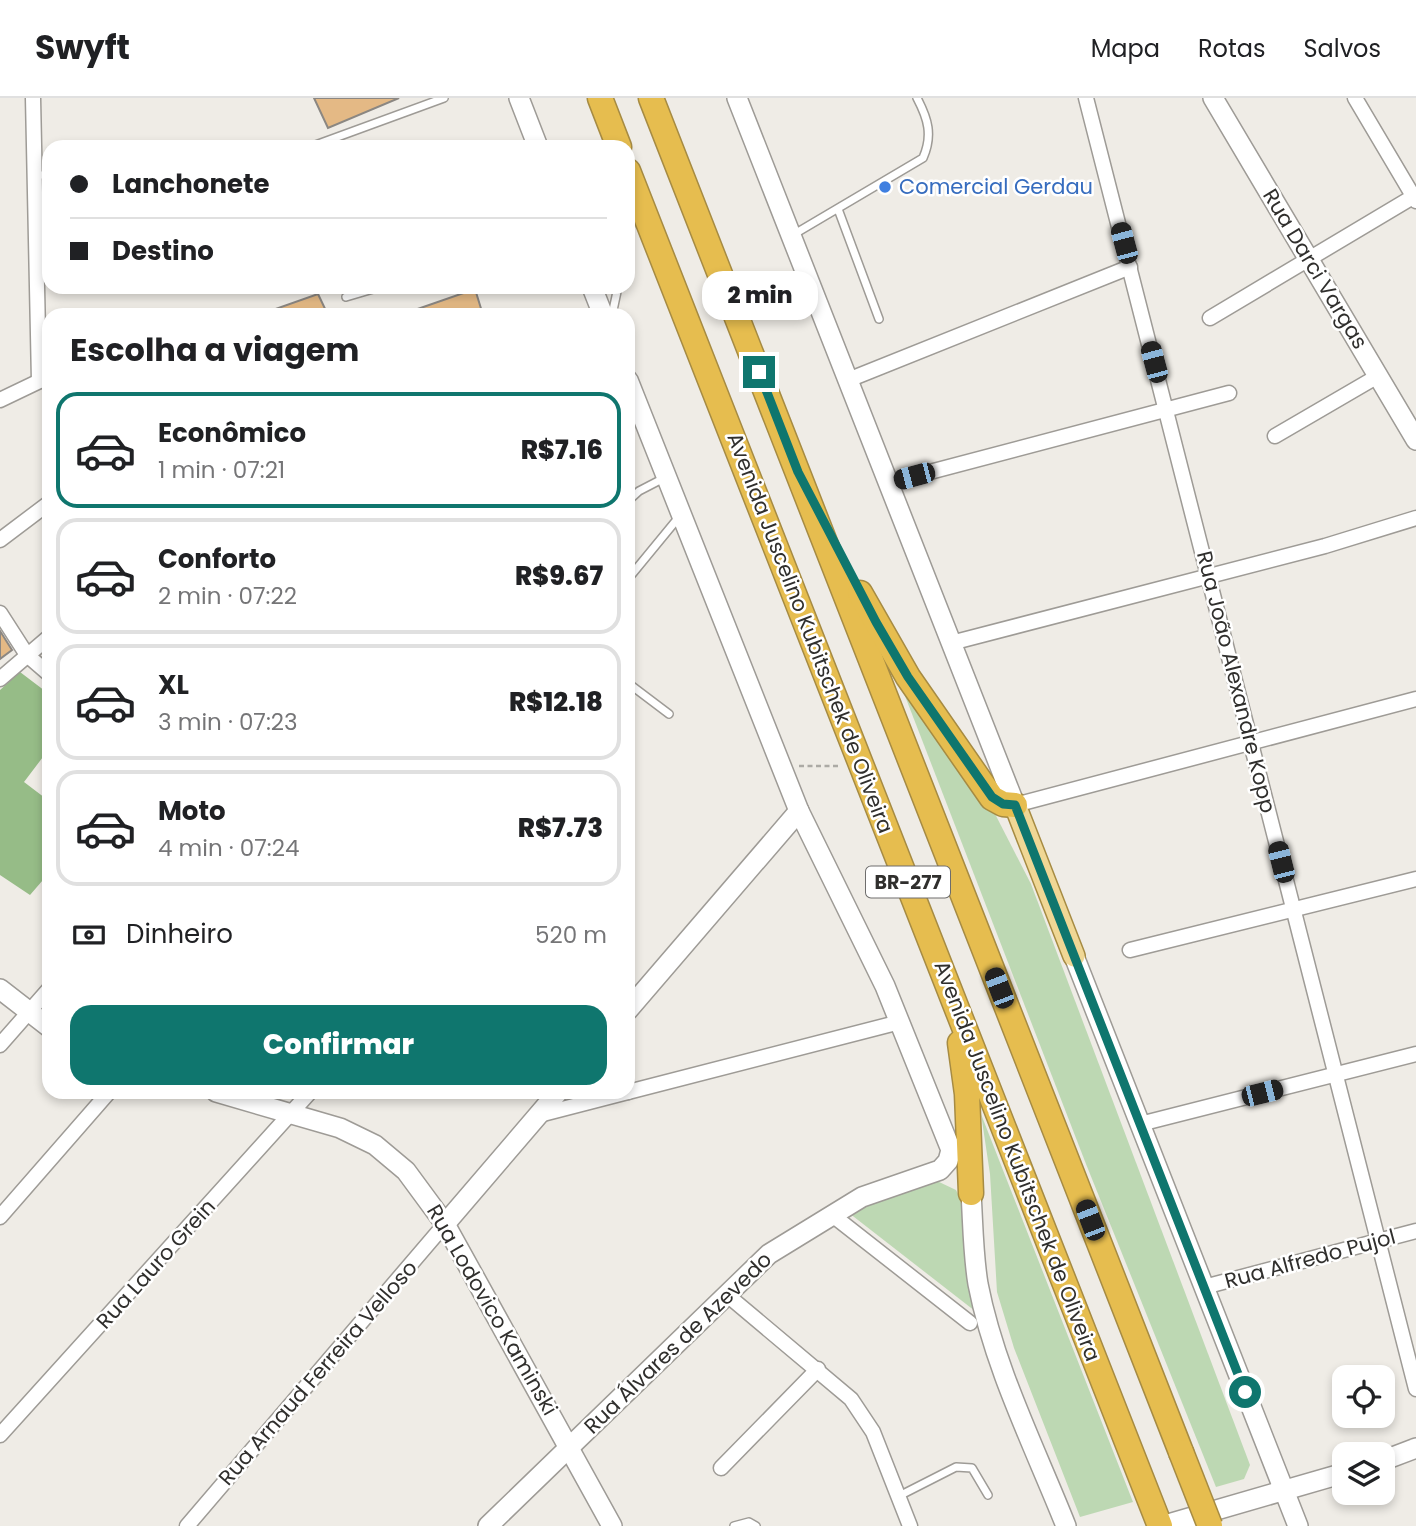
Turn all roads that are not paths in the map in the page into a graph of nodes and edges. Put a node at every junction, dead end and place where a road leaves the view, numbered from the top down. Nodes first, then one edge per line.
1 (33, 98) edge
2 (444, 98) edge
3 (519, 98) edge
4 (600, 98) edge
5 (651, 98) edge
6 (737, 98) edge
7 (918, 98) edge
8 (1086, 98) edge
9 (1213, 98) edge
10 (1354, 98) edge
11 (329, 140) edge
12 (535, 140) edge
13 (616, 140) edge
14 (42, 175) edge
15 (1415, 198) edge
16 (635, 201) edge
17 (838, 209) junction
18 (792, 236) junction
19 (1309, 259) junction
20 (1130, 267) junction
21 (356, 294) edge
22 (346, 297) dead end
23 (1210, 318) dead end
24 (879, 319) dead end
25 (1378, 376) junction
26 (42, 380) edge
27 (848, 380) junction
28 (1229, 393) dead end
29 (0, 400) edge
30 (1166, 410) junction
31 (635, 413) edge
32 (1275, 436) dead end
33 (1416, 440) edge
34 (798, 472) junction
35 (667, 477) junction
36 (888, 483) junction
37 (635, 495) edge
38 (42, 508) edge
39 (681, 513) junction
40 (1416, 518) edge
41 (0, 540) edge
42 (635, 570) edge
43 (1209, 577) junction
44 (0, 612) edge
45 (42, 643) edge
46 (951, 643) junction
47 (27, 655) junction
48 (42, 668) edge
49 (0, 679) edge
50 (635, 687) edge
51 (1416, 699) edge
52 (669, 714) dead end
53 (1251, 743) junction
54 (1015, 805) junction
55 (799, 811) junction
56 (1416, 879) edge
57 (1293, 910) junction
58 (1130, 950) dead end
59 (1074, 956) joint
60 (0, 989) edge
61 (42, 997) edge
62 (953, 998) junction
63 (635, 1002) edge
64 (29, 1012) junction
65 (42, 1022) edge
66 (900, 1022) junction
67 (0, 1045) edge
68 (1416, 1054) edge
69 (1335, 1074) junction
70 (635, 1090) edge
71 (103, 1099) edge
72 (240, 1099) edge
73 (304, 1099) edge
74 (552, 1099) edge
75 (601, 1099) edge
76 (292, 1114) junction
77 (539, 1115) junction
78 (1140, 1124) junction
79 (971, 1193) joint
80 (831, 1214) junction
81 (0, 1217) edge
82 (445, 1224) junction
83 (1416, 1231) edge
84 (1378, 1241) junction
85 (1204, 1287) junction
86 (726, 1294) junction
87 (970, 1323) dead end
88 (818, 1369) junction
89 (1416, 1389) edge
90 (0, 1435) edge
91 (569, 1447) junction
92 (1416, 1448) edge
93 (1395, 1456) edge
94 (721, 1468) dead end
95 (1332, 1477) edge
96 (1284, 1490) junction
97 (988, 1495) dead end
98 (898, 1496) junction
99 (187, 1526) edge
100 (488, 1526) edge
101 (612, 1526) edge
102 (734, 1526) edge
103 (756, 1526) edge
104 (910, 1526) edge
105 (1066, 1526) edge
106 (1160, 1526) edge
107 (1210, 1526) edge
108 (1298, 1526) edge

1 - 14 street
2 - 11 lane
3 - 12 street
4 - 13 highway
5 - 34 highway, BR-277
6 - 18 street
7 - 17 lane
8 - 20 street, Rua João Alexandre Kopp
9 - 19 street, Rua Darci Vargas
10 - 15 street
15 - 19 street
16 - 62 highway, Avenida Juscelino Kubitschek de Oliveira / BR-277
17 - 18 lane
17 - 24 lane
18 - 27 street
19 - 23 street
19 - 25 street, Rua Darci Vargas
20 - 27 street
20 - 30 street, Rua João Alexandre Kopp
21 - 22 lane
25 - 32 street
25 - 33 street, Rua Darci Vargas
26 - 29 street
27 - 36 street
28 - 30 street
30 - 36 street
30 - 43 street, Rua João Alexandre Kopp
31 - 35 street
34 - 54 highway
34 - 107 highway, BR-277, bridge
35 - 37 lane
35 - 39 street
36 - 46 street
38 - 41 street
39 - 42 lane
39 - 55 street
40 - 43 street
43 - 46 street
43 - 53 street, Rua João Alexandre Kopp
44 - 47 street
45 - 47 street
46 - 54 street
47 - 48 street
47 - 49 street
50 - 52 lane
51 - 53 street
53 - 54 street
53 - 57 street, Rua João Alexandre Kopp
54 - 59 main road
55 - 63 street
55 - 66 street
56 - 57 street
57 - 58 street
57 - 69 street, Rua João Alexandre Kopp
59 - 78 street
60 - 64 street
61 - 64 street
62 - 79 highway
62 - 106 highway, Avenida Juscelino Kubitschek de Oliveira / BR-277
64 - 65 street
64 - 67 street
66 - 70 street
66 - 80 street, Rua Álvares de Azevedo
68 - 69 street
69 - 78 street
69 - 84 street, Rua João Alexandre Kopp
71 - 81 street
72 - 76 street, Rua Lodovico Kaminski
73 - 76 street, Rua Lauro Grein
74 - 77 street, Rua Arnaud Ferreira Velloso
75 - 77 street
76 - 82 street, Rua Lodovico Kaminski
76 - 90 street, Rua Lauro Grein
77 - 82 street, Rua Arnaud Ferreira Velloso
78 - 85 street
79 - 105 street
80 - 86 street, Rua Álvares de Azevedo
80 - 87 street
82 - 91 street, Rua Lodovico Kaminski
82 - 99 street, Rua Arnaud Ferreira Velloso
83 - 84 street, Rua Alfredo Pujol
84 - 85 street, Rua Alfredo Pujol
84 - 89 street, Rua João Alexandre Kopp
85 - 96 street
86 - 88 street
86 - 91 street, Rua Álvares de Azevedo
88 - 94 street
88 - 98 street
91 - 100 street, Rua Álvares de Azevedo
91 - 101 street, Rua Lodovico Kaminski
92 - 93 street
95 - 96 street
96 - 106 street
96 - 108 street
97 - 98 lane
98 - 104 street
102 - 103 lane

